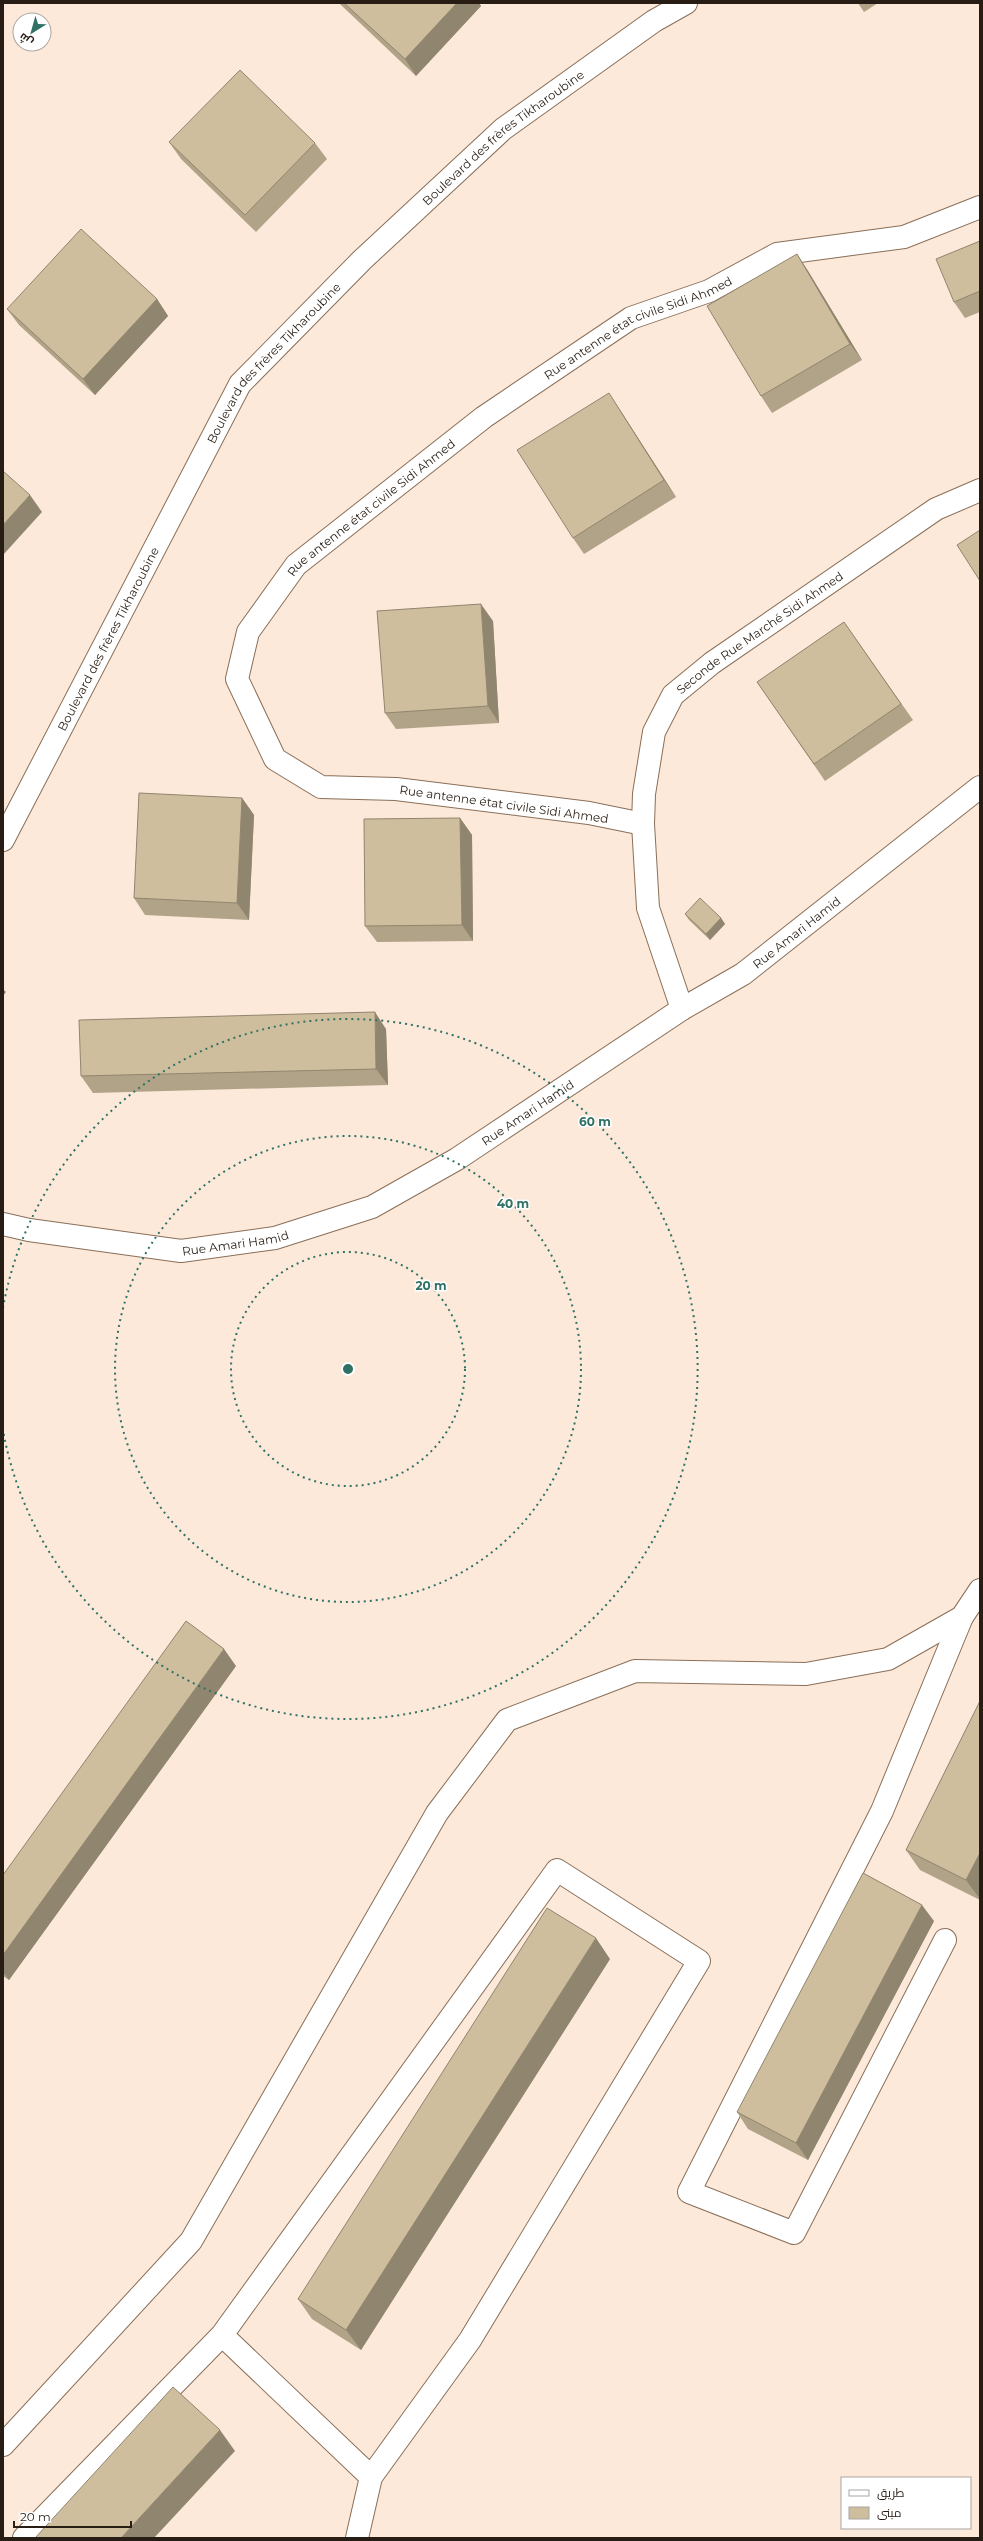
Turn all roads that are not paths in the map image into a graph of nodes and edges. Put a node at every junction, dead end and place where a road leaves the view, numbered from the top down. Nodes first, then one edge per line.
1 (686, 3) edge
2 (980, 207) edge
3 (980, 490) edge
4 (980, 787) edge
5 (643, 824) junction
6 (3, 840) edge
7 (682, 1009) junction
8 (3, 1224) edge
9 (980, 1590) edge
10 (962, 1617) junction
11 (945, 1940) dead end
12 (222, 2335) junction
13 (3, 2445) edge
14 (371, 2477) junction
15 (24, 2538) edge
16 (356, 2538) edge

1 - 6 street, Boulevard des frères Tikharoubine
2 - 5 street, Rue antenne état civile Sidi Ahmed
3 - 5 street, Seconde Rue Marché Sidi Ahmed
4 - 7 street, Rue Amari Hamid
5 - 7 street, Seconde Rue Marché Sidi Ahmed
7 - 8 street, Rue Amari Hamid
9 - 10 street
10 - 11 street
10 - 13 street
12 - 14 street
12 - 14 street
12 - 15 street
14 - 16 street

